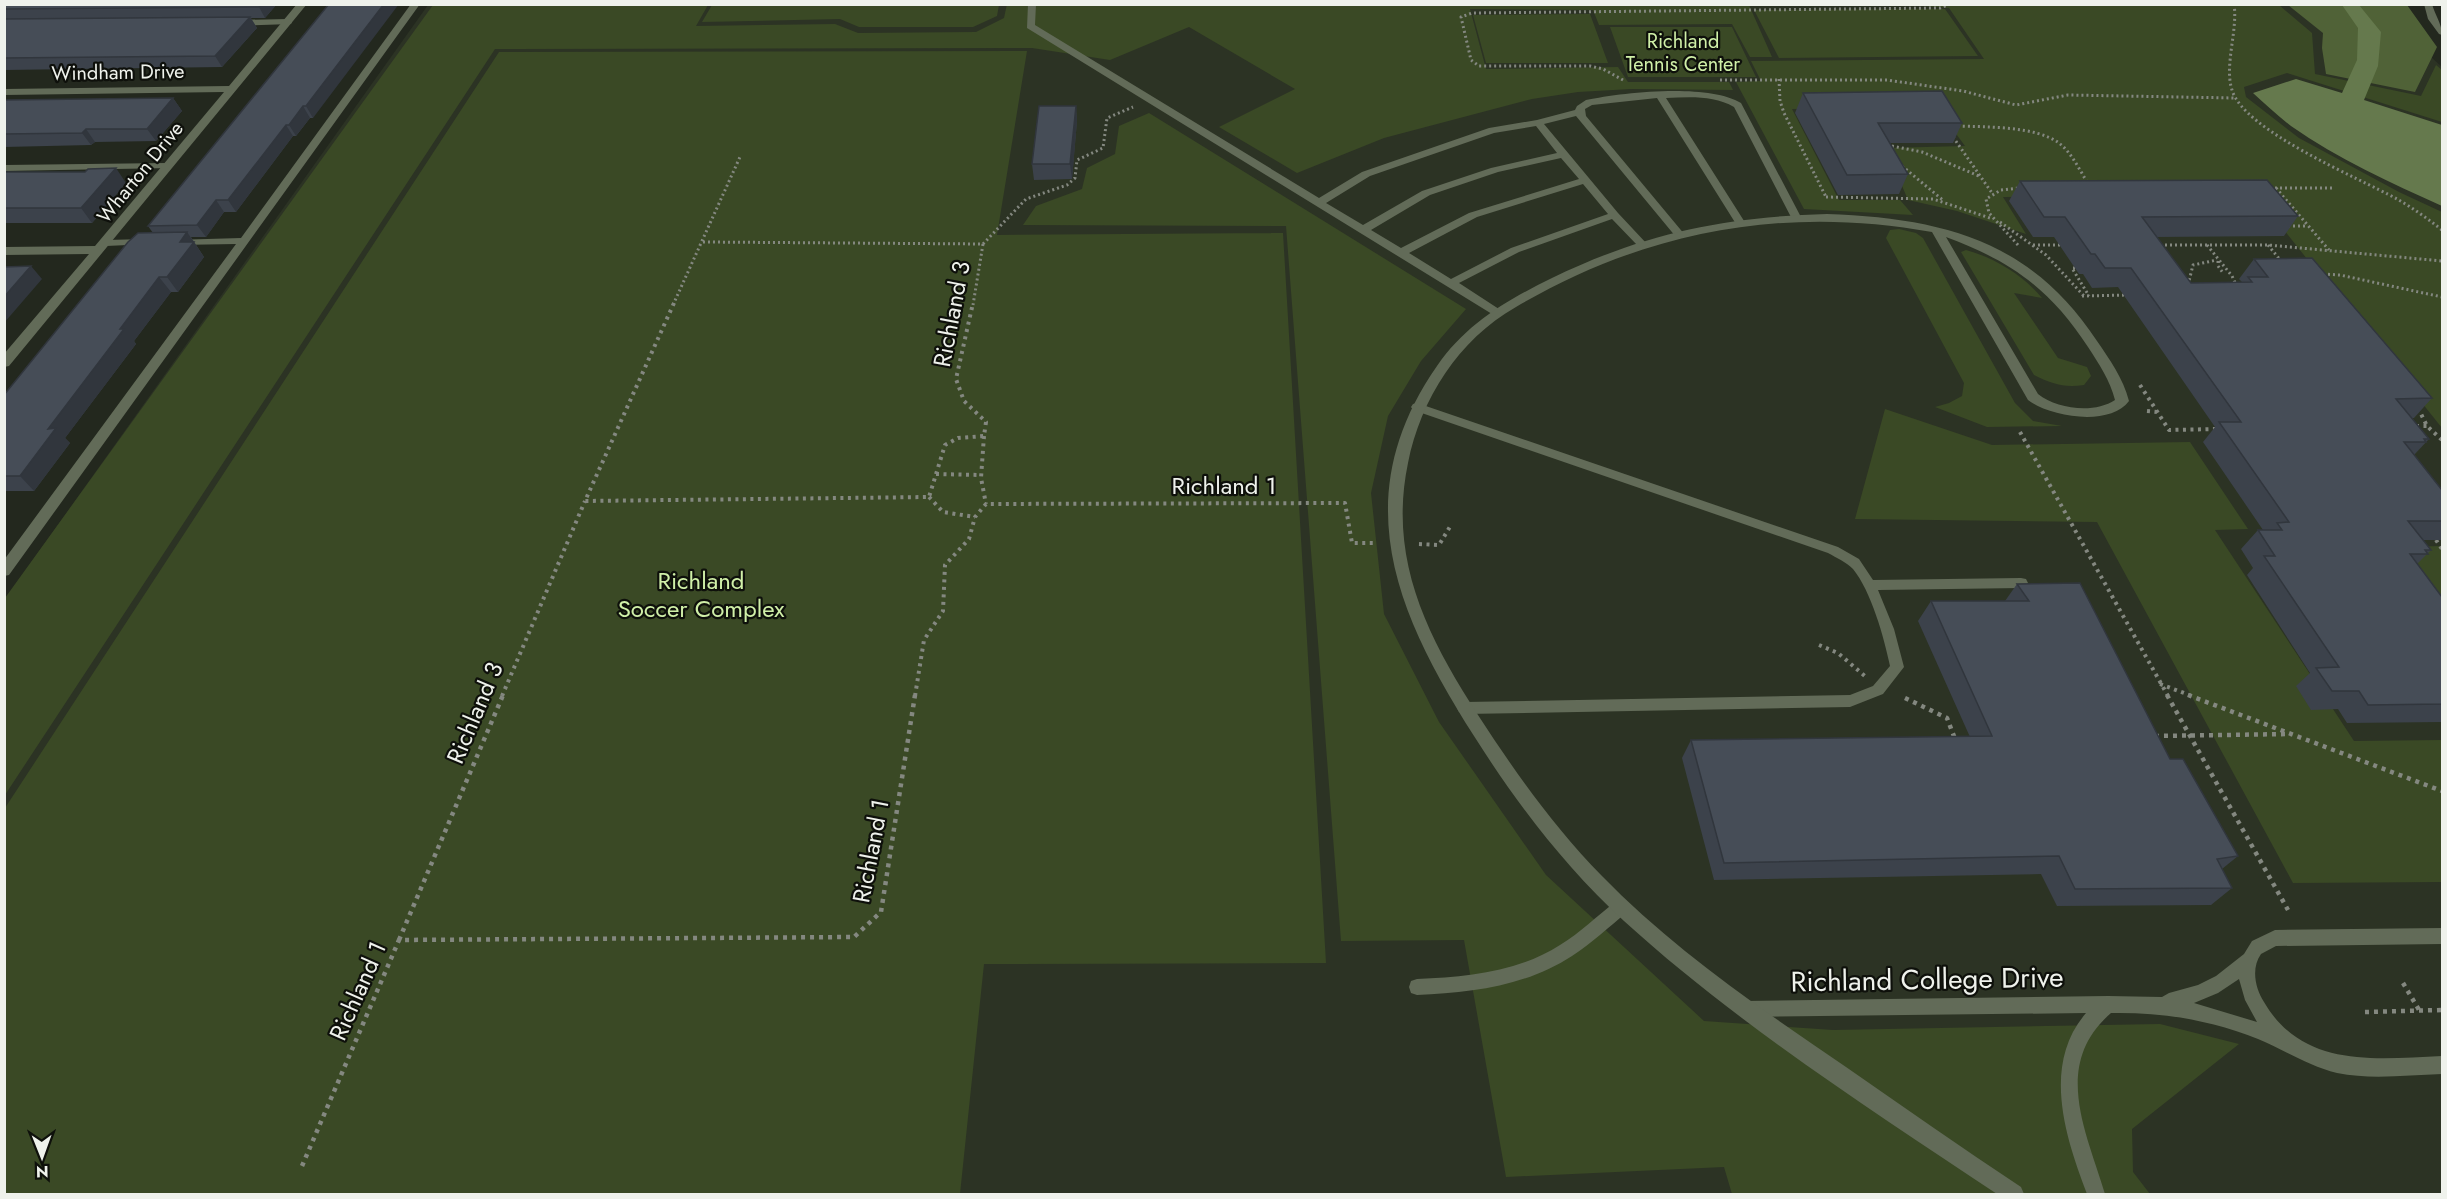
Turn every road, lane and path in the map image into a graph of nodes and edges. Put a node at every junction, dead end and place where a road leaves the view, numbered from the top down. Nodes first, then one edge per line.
1 (303, 4) edge
2 (416, 4) edge
3 (1032, 4) edge
4 (1950, 4) edge
5 (2234, 4) edge
6 (2428, 4) edge
7 (288, 22) junction
8 (229, 23) edge
9 (2442, 32) edge
10 (1710, 80) dead end
11 (1779, 80) junction
12 (1630, 81) dead end
13 (232, 89) junction
14 (4, 92) edge
15 (1660, 96) junction
16 (2235, 98) junction
17 (1149, 99) junction
18 (1579, 112) junction
19 (1538, 123) junction
20 (1956, 126) edge
21 (1950, 132) edge
22 (1887, 146) edge
23 (1564, 154) junction
24 (740, 157) dead end
25 (1898, 163) edge
26 (167, 166) junction
27 (4, 168) edge
28 (1980, 176) junction
29 (1585, 180) junction
30 (2023, 188) edge
31 (2264, 188) edge
32 (2276, 188) junction
33 (2332, 188) dead end
34 (1992, 193) junction
35 (2091, 193) edge
36 (1826, 196) junction
37 (1319, 203) junction
38 (1947, 204) junction
39 (1614, 215) junction
40 (1797, 219) junction
41 (1835, 219) junction
42 (1995, 220) junction
43 (1741, 224) junction
44 (2286, 226) edge
45 (2308, 226) junction
46 (1936, 229) junction
47 (1363, 230) junction
48 (2442, 230) edge
49 (1680, 235) junction
50 (2156, 235) edge
51 (243, 241) junction
52 (703, 242) junction
53 (983, 244) junction
54 (1642, 244) junction
55 (2033, 245) junction
56 (2068, 245) edge
57 (2151, 245) edge
58 (2163, 245) junction
59 (2206, 245) junction
60 (2268, 245) junction
61 (103, 246) junction
62 (2329, 250) junction
63 (4, 251) edge
64 (1401, 253) junction
65 (2218, 260) junction
66 (2442, 261) edge
67 (2075, 268) dead end
68 (2286, 268) edge
69 (2223, 273) dead end
70 (2316, 274) edge
71 (1451, 284) junction
72 (2181, 291) edge
73 (2239, 293) edge
74 (2137, 295) edge
75 (2090, 296) junction
76 (2442, 297) edge
77 (1496, 311) junction
78 (9, 353) edge
79 (4, 363) edge
80 (2417, 406) edge
81 (1417, 407) junction
82 (2147, 411) dead end
83 (2157, 412) dead end
84 (2416, 426) edge
85 (2427, 426) junction
86 (2228, 429) edge
87 (2169, 430) dead end
88 (2020, 432) dead end
89 (984, 436) junction
90 (2442, 440) edge
91 (936, 474) junction
92 (980, 476) junction
93 (929, 497) junction
94 (585, 501) junction
95 (986, 504) junction
96 (975, 517) junction
97 (1451, 525) dead end
98 (2436, 540) edge
99 (1374, 543) dead end
100 (1419, 544) dead end
101 (2442, 549) edge
102 (4, 571) edge
103 (2021, 583) edge
104 (1868, 585) junction
105 (1819, 645) dead end
106 (1867, 677) dead end
107 (2160, 684) junction
108 (1905, 698) dead end
109 (1464, 708) junction
110 (2295, 734) junction
111 (2191, 735) junction
112 (2143, 736) edge
113 (1963, 739) edge
114 (2442, 790) edge
115 (1621, 907) junction
116 (2288, 910) dead end
117 (2442, 936) edge
118 (399, 940) junction
119 (2248, 960) junction
120 (2403, 983) dead end
121 (1417, 987) dead end
122 (2108, 1004) junction
123 (2149, 1004) junction
124 (1746, 1008) junction
125 (2419, 1010) junction
126 (2442, 1010) edge
127 (2365, 1012) dead end
128 (2300, 1049) junction
129 (2442, 1065) edge
130 (302, 1166) dead end
131 (2014, 1194) edge
132 (2096, 1194) edge

1 - 7 street, Wharton Drive
2 - 51 lane
3 - 17 lane
4 - 12 path
5 - 16 path
6 - 9 lane
7 - 8 lane
7 - 13 street, Wharton Drive
10 - 11 path
11 - 16 path
11 - 36 path
13 - 14 street, Windham Drive
13 - 26 street, Wharton Drive
15 - 18 lane
15 - 40 lane
15 - 43 lane
16 - 48 path
17 - 37 lane
17 - 53 path
18 - 19 lane
18 - 49 lane
19 - 23 lane
19 - 37 lane
20 - 35 path
21 - 28 path
22 - 28 path
23 - 29 lane
23 - 47 lane
24 - 52 path, Richland 3
25 - 38 path
26 - 27 lane
26 - 61 street, Wharton Drive
28 - 34 path
29 - 39 lane
29 - 64 lane
30 - 34 path
31 - 32 path
32 - 33 path
32 - 45 path
34 - 42 path
36 - 38 path
36 - 41 path
37 - 47 lane
38 - 42 path
39 - 54 lane
39 - 71 lane
40 - 41 street, Richland College Drive
40 - 43 street, Richland College Drive
41 - 46 street, Richland College Drive
42 - 55 path
43 - 49 street, Richland College Drive
44 - 45 path
45 - 62 path
46 - 46 street, Richland College Drive
47 - 64 lane
49 - 54 street, Richland College Drive
50 - 58 path
51 - 61 lane
51 - 102 lane
52 - 53 path, Richland 3
52 - 94 path, Richland 3
53 - 89 path, Richland 3
54 - 77 street, Richland College Drive
55 - 56 path
55 - 75 path
57 - 58 path
58 - 59 path
59 - 60 path
59 - 65 path
60 - 62 path
60 - 68 path
61 - 63 street
61 - 78 street, Wharton Drive
62 - 66 path
64 - 71 lane
65 - 69 path
65 - 72 path
65 - 73 path
67 - 75 path
70 - 76 path
71 - 77 lane
74 - 75 path
77 - 81 street, Richland College Drive
78 - 79 street, Wharton Drive
80 - 85 path
81 - 104 lane
81 - 109 street, Richland College Drive
82 - 83 path
84 - 85 path
85 - 90 path
86 - 87 path
88 - 107 path
89 - 91 path
89 - 92 path
91 - 92 path
91 - 93 path
92 - 95 path
93 - 94 path
93 - 96 path
94 - 118 path, Richland 3
95 - 96 path, Richland 1
95 - 99 path, Richland 1
96 - 118 path, Richland 1
97 - 100 path
98 - 101 path
103 - 104 lane
104 - 109 lane
105 - 106 path
107 - 110 path
107 - 111 path
108 - 113 path
109 - 115 street, Richland College Drive
110 - 111 path
110 - 114 path
111 - 112 path
111 - 116 path
115 - 121 lane
115 - 124 street, Richland College Drive
117 - 119 lane
118 - 130 path, Richland 1
119 - 123 lane
119 - 128 lane
120 - 125 path
122 - 123 lane, Richland College Drive
122 - 124 lane, Richland College Drive
122 - 132 lane
123 - 128 lane
124 - 131 street, Richland College Drive
125 - 126 path
125 - 127 path
128 - 129 lane

